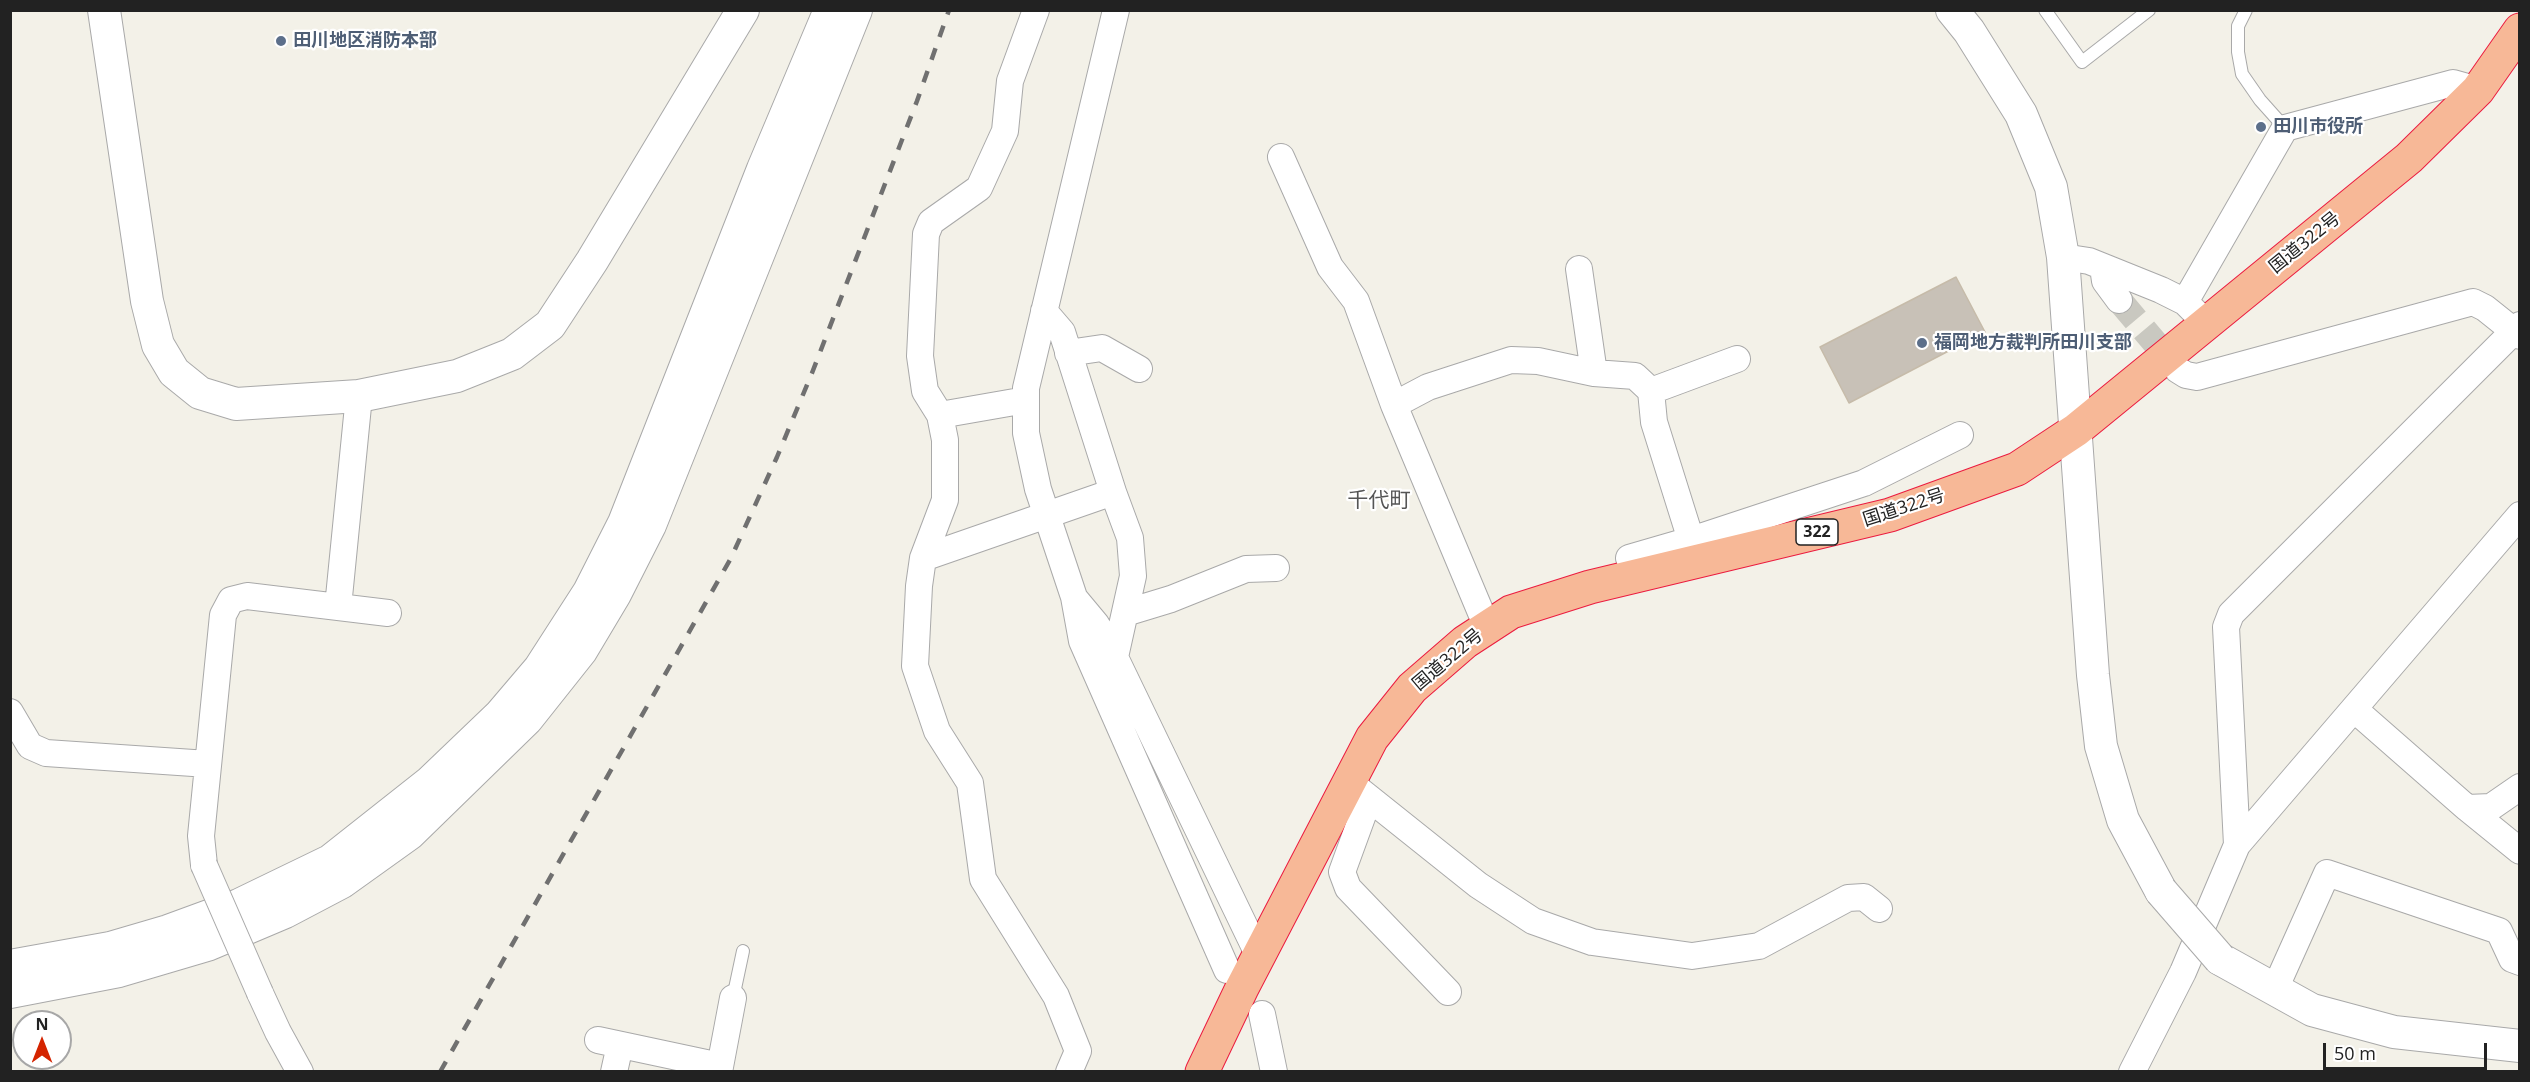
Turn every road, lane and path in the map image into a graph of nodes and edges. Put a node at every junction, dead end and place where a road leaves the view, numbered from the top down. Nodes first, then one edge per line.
1 (104, 10) edge
2 (743, 10) edge
3 (830, 10) edge
4 (856, 10) edge
5 (1036, 10) edge
6 (1116, 10) edge
7 (1952, 10) edge
8 (2045, 10) edge
9 (2149, 10) edge
10 (2246, 10) edge
11 (2520, 30) edge
12 (2478, 90) junction
13 (2285, 128) junction
14 (1281, 157) dead end
15 (2063, 257) junction
16 (2103, 267) junction
17 (1579, 269) dead end
18 (2118, 300) tunnel mouth
19 (1044, 310) junction
20 (2196, 313) junction
21 (2518, 331) edge
22 (1068, 353) junction
23 (1737, 359) dead end
24 (1139, 369) dead end
25 (2178, 369) tunnel mouth
26 (1594, 373) junction
27 (1651, 391) junction
28 (359, 396) junction
29 (1026, 400) junction
30 (1395, 405) junction
31 (940, 415) junction
32 (679, 416) junction
33 (2076, 430) junction
34 (1960, 435) dead end
35 (1113, 492) junction
36 (2520, 515) edge
37 (1047, 516) junction
38 (1691, 540) junction
39 (923, 558) junction
40 (1276, 568) dead end
41 (1635, 576) junction
42 (1074, 597) junction
43 (338, 607) junction
44 (388, 613) dead end
45 (1125, 613) junction
46 (1487, 627) junction
47 (1115, 657) junction
48 (2354, 709) junction
49 (10, 712) edge
50 (208, 764) junction
51 (2520, 787) edge
52 (1359, 790) junction
53 (2467, 808) junction
54 (2237, 844) junction
55 (2520, 851) edge
56 (1879, 909) dead end
57 (743, 951) dead end
58 (1259, 956) junction
59 (2520, 962) edge
60 (10, 966) edge
61 (1227, 970) dead end
62 (2275, 989) junction
63 (10, 992) edge
64 (1448, 992) dead end
65 (734, 998) joint
66 (1262, 1014) dead end
67 (2520, 1046) edge
68 (719, 1069) edge
69 (300, 1071) edge
70 (614, 1071) edge
71 (1069, 1071) edge
72 (1202, 1071) edge
73 (1275, 1071) edge
74 (2132, 1071) edge

1 - 28 street
2 - 28 street
3 - 32 street
4 - 32 street
5 - 31 street
6 - 19 street
7 - 15 street
8 - 9 lane
10 - 13 lane
11 - 12 highway, 国道322号 / 322
12 - 13 street
12 - 20 highway, 国道322号 / 322
13 - 20 street
14 - 30 street
15 - 16 street
15 - 33 street
16 - 18 street
16 - 20 street
17 - 26 street
19 - 22 street
19 - 29 street
20 - 33 highway, 国道322号 / 322
21 - 25 street
21 - 54 street
22 - 24 street
22 - 35 street
23 - 27 street
26 - 27 street
26 - 30 street
27 - 38 street
28 - 43 street
29 - 31 street
29 - 37 street
30 - 46 street
31 - 39 street
32 - 60 street
32 - 63 street
33 - 41 highway, 国道322号 / 322
33 - 62 street, bridge
34 - 38 street
35 - 37 street
35 - 45 street
36 - 48 street
37 - 39 street
37 - 42 street
38 - 41 street
39 - 71 street
40 - 45 street
41 - 46 highway, 国道322号 / 322
42 - 47 street
42 - 61 street
43 - 44 street
43 - 50 street
45 - 47 street
46 - 52 highway, 国道322号 / 322
47 - 58 street
48 - 53 street
48 - 54 street
49 - 50 street
50 - 69 street, bridge
51 - 53 street
52 - 56 street
52 - 58 highway, 国道322号 / 322
52 - 64 street
53 - 55 street
54 - 74 street
57 - 65 lane
58 - 72 highway, 国道322号 / 322
59 - 62 street
62 - 67 street
65 - 68 street
66 - 73 street
68 - 70 street

